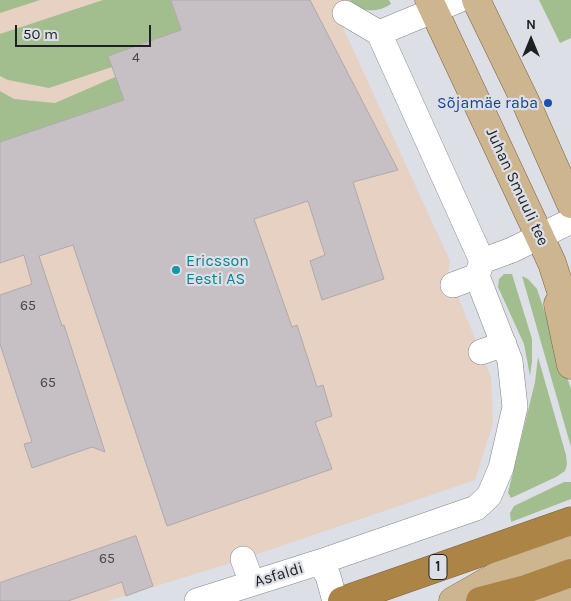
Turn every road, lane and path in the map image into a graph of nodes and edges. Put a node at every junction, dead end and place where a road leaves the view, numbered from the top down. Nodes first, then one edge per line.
1 (459, 0) edge
2 (476, 0) edge
3 (431, 5) edge
4 (345, 12) dead end
5 (379, 33) junction
6 (571, 204) edge
7 (571, 221) edge
8 (539, 236) junction
9 (552, 263) junction
10 (479, 269) junction
11 (453, 285) dead end
12 (571, 302) edge
13 (571, 322) edge
14 (571, 365) edge
15 (571, 509) edge
16 (571, 520) edge
17 (533, 534) junction
18 (571, 549) edge
19 (244, 560) dead end
20 (320, 562) junction
21 (571, 573) edge
22 (252, 583) junction
23 (571, 591) edge
24 (197, 601) edge
25 (335, 601) edge
26 (342, 601) edge
27 (453, 601) edge
28 (480, 601) edge
29 (537, 601) edge

1 - 3 lane
2 - 6 main road
3 - 5 lane
3 - 8 main road, Juhan Smuuli tee
4 - 5 lane
5 - 10 lane
7 - 8 lane
8 - 9 main road, Juhan Smuuli tee
8 - 10 lane
9 - 12 main road
9 - 13 main road, Juhan Smuuli tee
9 - 14 main road
10 - 11 lane
10 - 20 lane
15 - 17 main road
16 - 17 highway, 1
17 - 26 highway, 1
18 - 27 main road
19 - 22 lane
20 - 22 lane, Asfaldi
20 - 25 lane, Asfaldi
21 - 28 highway
22 - 24 lane, Asfaldi
23 - 29 main road

